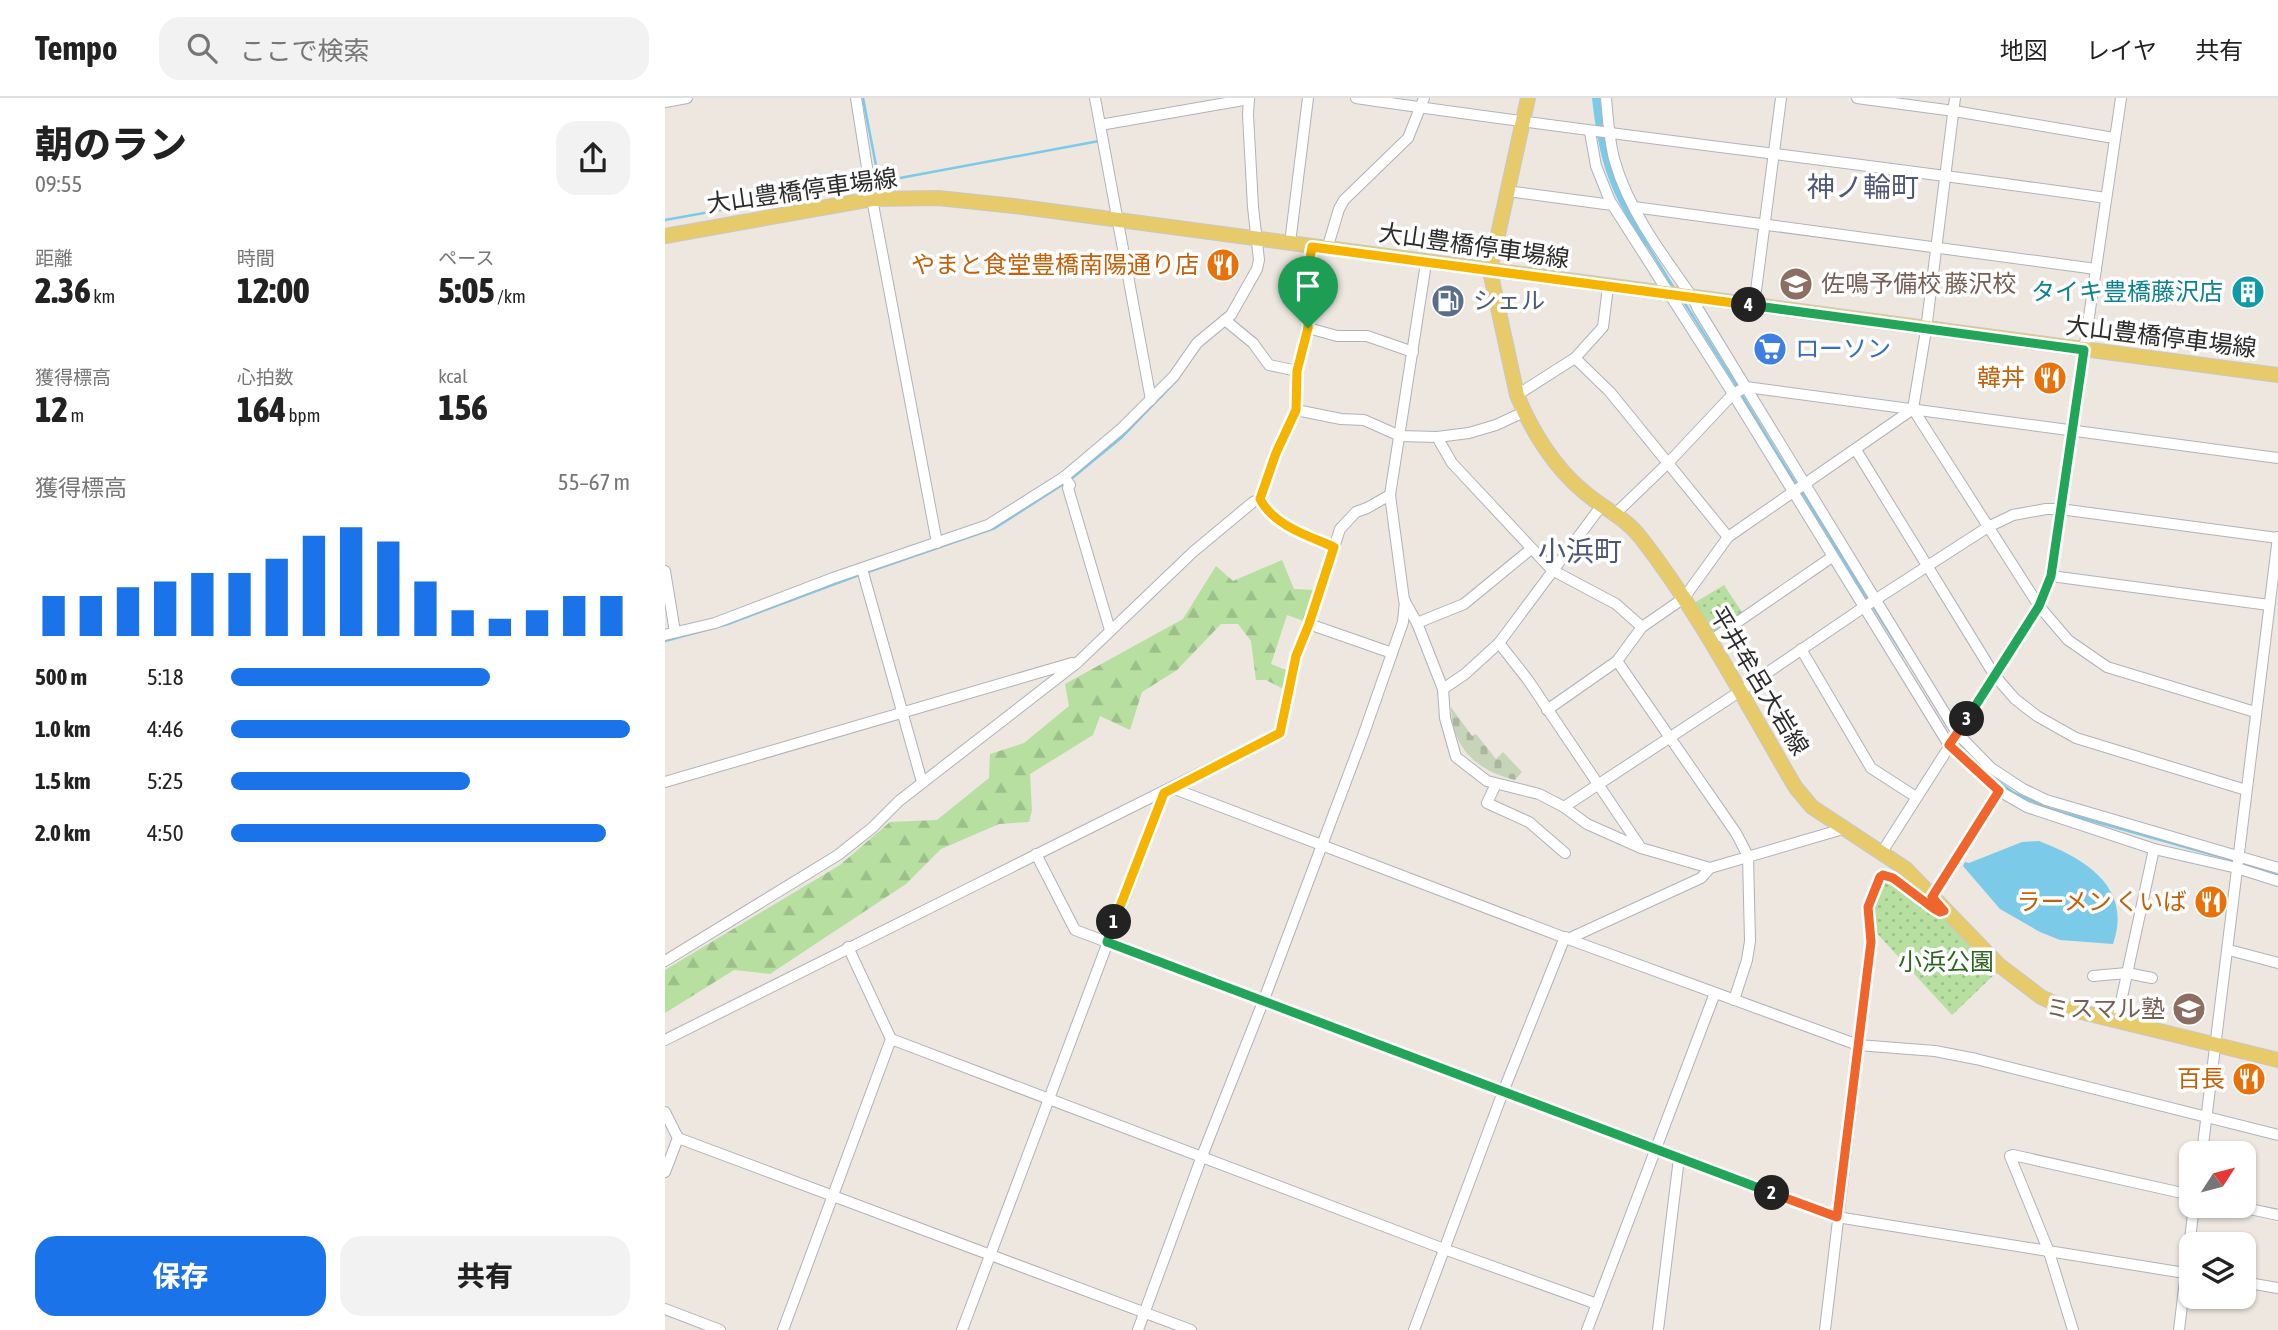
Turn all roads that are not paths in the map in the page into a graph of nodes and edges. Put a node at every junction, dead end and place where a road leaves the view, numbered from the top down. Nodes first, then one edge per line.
1 (687, 98) edge
2 (856, 98) edge
3 (1095, 98) edge
4 (1308, 98) edge
5 (1356, 98) edge
6 (1528, 98) edge
7 (1606, 98) edge
8 (1780, 98) edge
9 (1857, 98) edge
10 (1955, 98) edge
11 (2120, 98) edge
12 (1249, 99) edge
13 (665, 102) edge
14 (1422, 103) edge
15 (1954, 111) junction
16 (1522, 122) junction
17 (1100, 125) junction
18 (1590, 132) junction
19 (1609, 134) junction
20 (2114, 138) junction
21 (1773, 154) junction
22 (1945, 175) junction
23 (871, 188) junction
24 (1507, 191) junction
25 (2106, 198) junction
26 (1612, 205) junction
27 (1634, 207) junction
28 (1117, 220) junction
29 (1764, 223) junction
30 (665, 236) edge
31 (1256, 240) junction
32 (1290, 243) junction
33 (1312, 247) junction
34 (1936, 247) junction
35 (1327, 249) junction
36 (1426, 263) junction
37 (2096, 269) junction
38 (1490, 271) junction
39 (1608, 287) junction
40 (1670, 295) junction
41 (1691, 298) junction
42 (1754, 306) junction
43 (1225, 320) junction
44 (1308, 328) junction
45 (1926, 330) junction
46 (2084, 350) junction
47 (1413, 352) junction
48 (1575, 358) junction
49 (1297, 371) junction
50 (2278, 375) edge
51 (1746, 387) junction
52 (1733, 394) junction
53 (1517, 395) junction
54 (1151, 400) junction
55 (1913, 409) junction
56 (1296, 410) junction
57 (1524, 412) junction
58 (2073, 429) junction
59 (1400, 436) junction
60 (1437, 437) junction
61 (1856, 450) junction
62 (2278, 458) edge
63 (1669, 461) junction
64 (1067, 481) junction
65 (1805, 484) junction
66 (1793, 492) junction
67 (1390, 495) junction
68 (1260, 499) junction
69 (1602, 505) junction
70 (2060, 509) junction
71 (1616, 513) junction
72 (1988, 527) junction
73 (1728, 537) junction
74 (2278, 538) edge
75 (937, 543) junction
76 (1334, 547) junction
77 (1531, 549) junction
78 (1832, 556) junction
79 (1927, 566) junction
80 (1552, 570) junction
81 (665, 571) edge
82 (863, 573) junction
83 (2051, 576) junction
84 (1684, 598) junction
85 (1405, 600) junction
86 (1876, 600) junction
87 (2269, 605) junction
88 (2039, 606) junction
89 (1864, 607) junction
90 (1417, 623) junction
91 (1309, 624) junction
92 (1643, 627) junction
93 (1110, 630) junction
94 (670, 634) edge
95 (1710, 641) junction
96 (1499, 643) junction
97 (1801, 649) junction
98 (1392, 653) junction
99 (1617, 661) junction
100 (1078, 662) junction
101 (1995, 676) junction
102 (1443, 689) junction
103 (1739, 692) junction
104 (1546, 710) junction
105 (903, 712) junction
106 (2255, 712) junction
107 (1957, 733) junction
108 (1669, 737) junction
109 (1949, 745) junction
110 (665, 782) edge
111 (922, 782) junction
112 (1496, 784) junction
113 (1597, 785) junction
114 (1168, 790) junction
115 (2246, 790) junction
116 (1999, 791) junction
117 (1916, 797) junction
118 (1564, 807) junction
119 (1843, 829) junction
120 (1322, 845) junction
121 (1641, 849) junction
122 (2154, 849) junction
123 (1882, 852) junction
124 (1565, 853) dead end
125 (1036, 854) junction
126 (2238, 855) junction
127 (1748, 856) junction
128 (1710, 868) junction
129 (2237, 868) junction
130 (2278, 868) edge
131 (2278, 881) edge
132 (1932, 897) junction
133 (1944, 911) junction
134 (1566, 938) junction
135 (1107, 942) junction
136 (848, 947) junction
137 (2228, 950) junction
138 (665, 961) edge
139 (2278, 963) edge
140 (2127, 973) junction
141 (2093, 976) dead end
142 (2152, 978) dead end
143 (1715, 993) junction
144 (1734, 1000) junction
145 (1263, 1002) junction
146 (2117, 1020) junction
147 (891, 1039) junction
148 (665, 1040) edge
149 (2216, 1044) junction
150 (1858, 1045) junction
151 (2278, 1060) edge
152 (1503, 1093) junction
153 (1048, 1098) junction
154 (665, 1112) edge
155 (2207, 1116) junction
156 (2278, 1135) edge
157 (678, 1138) junction
158 (2204, 1141) edge
159 (1656, 1150) junction
160 (1202, 1156) junction
161 (1679, 1158) junction
162 (665, 1171) edge
163 (2179, 1192) edge
164 (833, 1195) junction
165 (2256, 1210) edge
166 (2278, 1215) edge
167 (1837, 1217) junction
168 (1444, 1249) junction
169 (2049, 1252) junction
170 (990, 1254) junction
171 (2179, 1272) edge
172 (2256, 1284) edge
173 (2278, 1288) edge
174 (1597, 1304) junction
175 (665, 1309) edge
176 (2182, 1309) edge
177 (1144, 1312) junction
178 (720, 1330) edge
179 (783, 1330) edge
180 (962, 1330) edge
181 (1138, 1330) edge
182 (1191, 1330) edge
183 (1414, 1330) edge
184 (1587, 1330) edge
185 (1658, 1330) edge
186 (1825, 1330) edge
187 (2073, 1330) edge
188 (2179, 1330) edge

1 - 13 street
2 - 23 street
3 - 17 street
4 - 32 street
5 - 14 street
6 - 16 main road, 平井牟呂大岩線
7 - 19 street
8 - 21 street
9 - 15 street
10 - 15 street
11 - 20 street
12 - 17 street
12 - 31 street
14 - 16 street
14 - 35 street
15 - 20 street
15 - 22 street
16 - 18 street
16 - 24 main road, 平井牟呂大岩線
17 - 28 street
18 - 19 street
18 - 26 street
19 - 21 street
19 - 27 street
20 - 25 street
21 - 22 street
21 - 29 street
22 - 25 street
22 - 34 street
23 - 28 main road, 大山豊橋停車場線
23 - 30 main road, 大山豊橋停車場線
23 - 75 street
24 - 26 street
24 - 38 main road, 平井牟呂大岩線
25 - 37 street
26 - 40 street
27 - 29 street
27 - 41 street
28 - 31 main road, 大山豊橋停車場線
28 - 54 street
29 - 34 street
29 - 42 street
31 - 32 main road, 大山豊橋停車場線
31 - 43 street
32 - 33 main road, 大山豊橋停車場線
33 - 35 main road, 大山豊橋停車場線
33 - 44 street
34 - 37 street
34 - 45 street
35 - 36 main road, 大山豊橋停車場線
36 - 38 main road, 大山豊橋停車場線
36 - 47 street
37 - 46 street
38 - 39 main road, 大山豊橋停車場線
38 - 53 main road, 平井牟呂大岩線
39 - 40 main road, 大山豊橋停車場線
39 - 48 street
40 - 41 main road, 大山豊橋停車場線
40 - 52 street
41 - 42 main road, 大山豊橋停車場線
41 - 51 street
42 - 45 main road, 大山豊橋停車場線
43 - 49 street
43 - 54 street
44 - 47 street
44 - 49 street
45 - 46 main road, 大山豊橋停車場線
45 - 55 street
46 - 50 main road, 大山豊橋停車場線
46 - 58 street
47 - 59 street
48 - 53 street
48 - 63 street
49 - 56 street
51 - 52 street
51 - 55 street
51 - 65 street
52 - 63 street
52 - 66 street
53 - 57 main road, 平井牟呂大岩線
54 - 64 street
55 - 58 street
55 - 61 street
55 - 72 street
56 - 59 street
56 - 68 street
57 - 60 street
57 - 69 main road, 平井牟呂大岩線
58 - 62 street
58 - 70 street
59 - 60 street
59 - 67 street
60 - 77 street
61 - 65 street
61 - 79 street
63 - 71 street
63 - 73 street
64 - 75 street
64 - 93 street
65 - 66 street
65 - 86 street
66 - 73 street
66 - 78 street
67 - 76 street
67 - 85 street
68 - 76 street
68 - 93 street
69 - 71 main road, 平井牟呂大岩線
69 - 80 street
70 - 72 street
70 - 74 street
70 - 83 street
71 - 84 main road, 平井牟呂大岩線
72 - 79 street
72 - 88 street
73 - 84 street
74 - 87 street
75 - 82 street
76 - 91 street
77 - 80 street
77 - 90 street
78 - 89 street
78 - 95 street
79 - 86 street
79 - 101 street
80 - 92 street
80 - 96 street
81 - 94 street
82 - 94 street
82 - 105 street
83 - 87 street
83 - 88 street
84 - 92 street
84 - 95 main road, 平井牟呂大岩線
85 - 90 street
85 - 98 street
86 - 89 street
86 - 107 street
87 - 106 street
88 - 101 street
88 - 106 street
89 - 97 street
89 - 109 street
90 - 102 street
91 - 98 street
91 - 114 street
92 - 99 street
93 - 100 street
95 - 103 main road, 平井牟呂大岩線
96 - 102 street
96 - 104 street
97 - 103 street
97 - 117 street
98 - 120 street
99 - 104 street
99 - 108 street
100 - 105 street
100 - 111 street
101 - 107 street
101 - 115 street
102 - 112 street
103 - 108 street
103 - 119 main road, 平井牟呂大岩線
104 - 113 street
105 - 110 street
105 - 111 street
106 - 115 street
107 - 109 street
107 - 126 street
108 - 113 street
108 - 127 street
109 - 116 street
109 - 117 street
111 - 138 street
112 - 118 street
112 - 124 street
113 - 118 street
113 - 121 street
114 - 120 street
114 - 125 street
114 - 135 street
115 - 126 street
116 - 122 street
116 - 132 street
117 - 123 street
118 - 121 street
119 - 123 main road, 平井牟呂大岩線
119 - 127 street
120 - 134 street
120 - 145 street
121 - 128 street
122 - 129 street
122 - 140 street
123 - 132 main road, 平井牟呂大岩線
125 - 135 street
125 - 136 street
126 - 129 street
126 - 130 street
127 - 128 street
127 - 144 street
128 - 134 street
129 - 131 street
129 - 137 street
132 - 133 main road, 平井牟呂大岩線
133 - 146 main road, 平井牟呂大岩線
133 - 150 street
134 - 143 street
134 - 152 street
135 - 145 street
135 - 153 street
136 - 147 street
136 - 148 street
137 - 139 street
137 - 149 street
140 - 141 street
140 - 142 street
140 - 146 street
143 - 144 street
143 - 159 street
144 - 150 street
145 - 152 street
145 - 160 street
146 - 149 main road, 平井牟呂大岩線
147 - 153 street
147 - 164 street
149 - 151 main road, 平井牟呂大岩線
149 - 155 street
150 - 155 street
150 - 167 street
152 - 159 street
152 - 168 street
153 - 160 street
153 - 170 street
154 - 157 street
155 - 156 street
155 - 158 street
157 - 162 street
157 - 164 street
159 - 161 street
159 - 174 street
160 - 168 street
160 - 177 street
161 - 167 street
161 - 185 street
163 - 169 street
164 - 170 street
164 - 179 street
165 - 166 street
167 - 169 street
167 - 186 street
168 - 174 street
168 - 183 street
169 - 171 street
169 - 187 street
170 - 177 street
170 - 180 street
172 - 173 street
174 - 184 street
175 - 178 street
176 - 188 street
177 - 181 street
177 - 182 street

